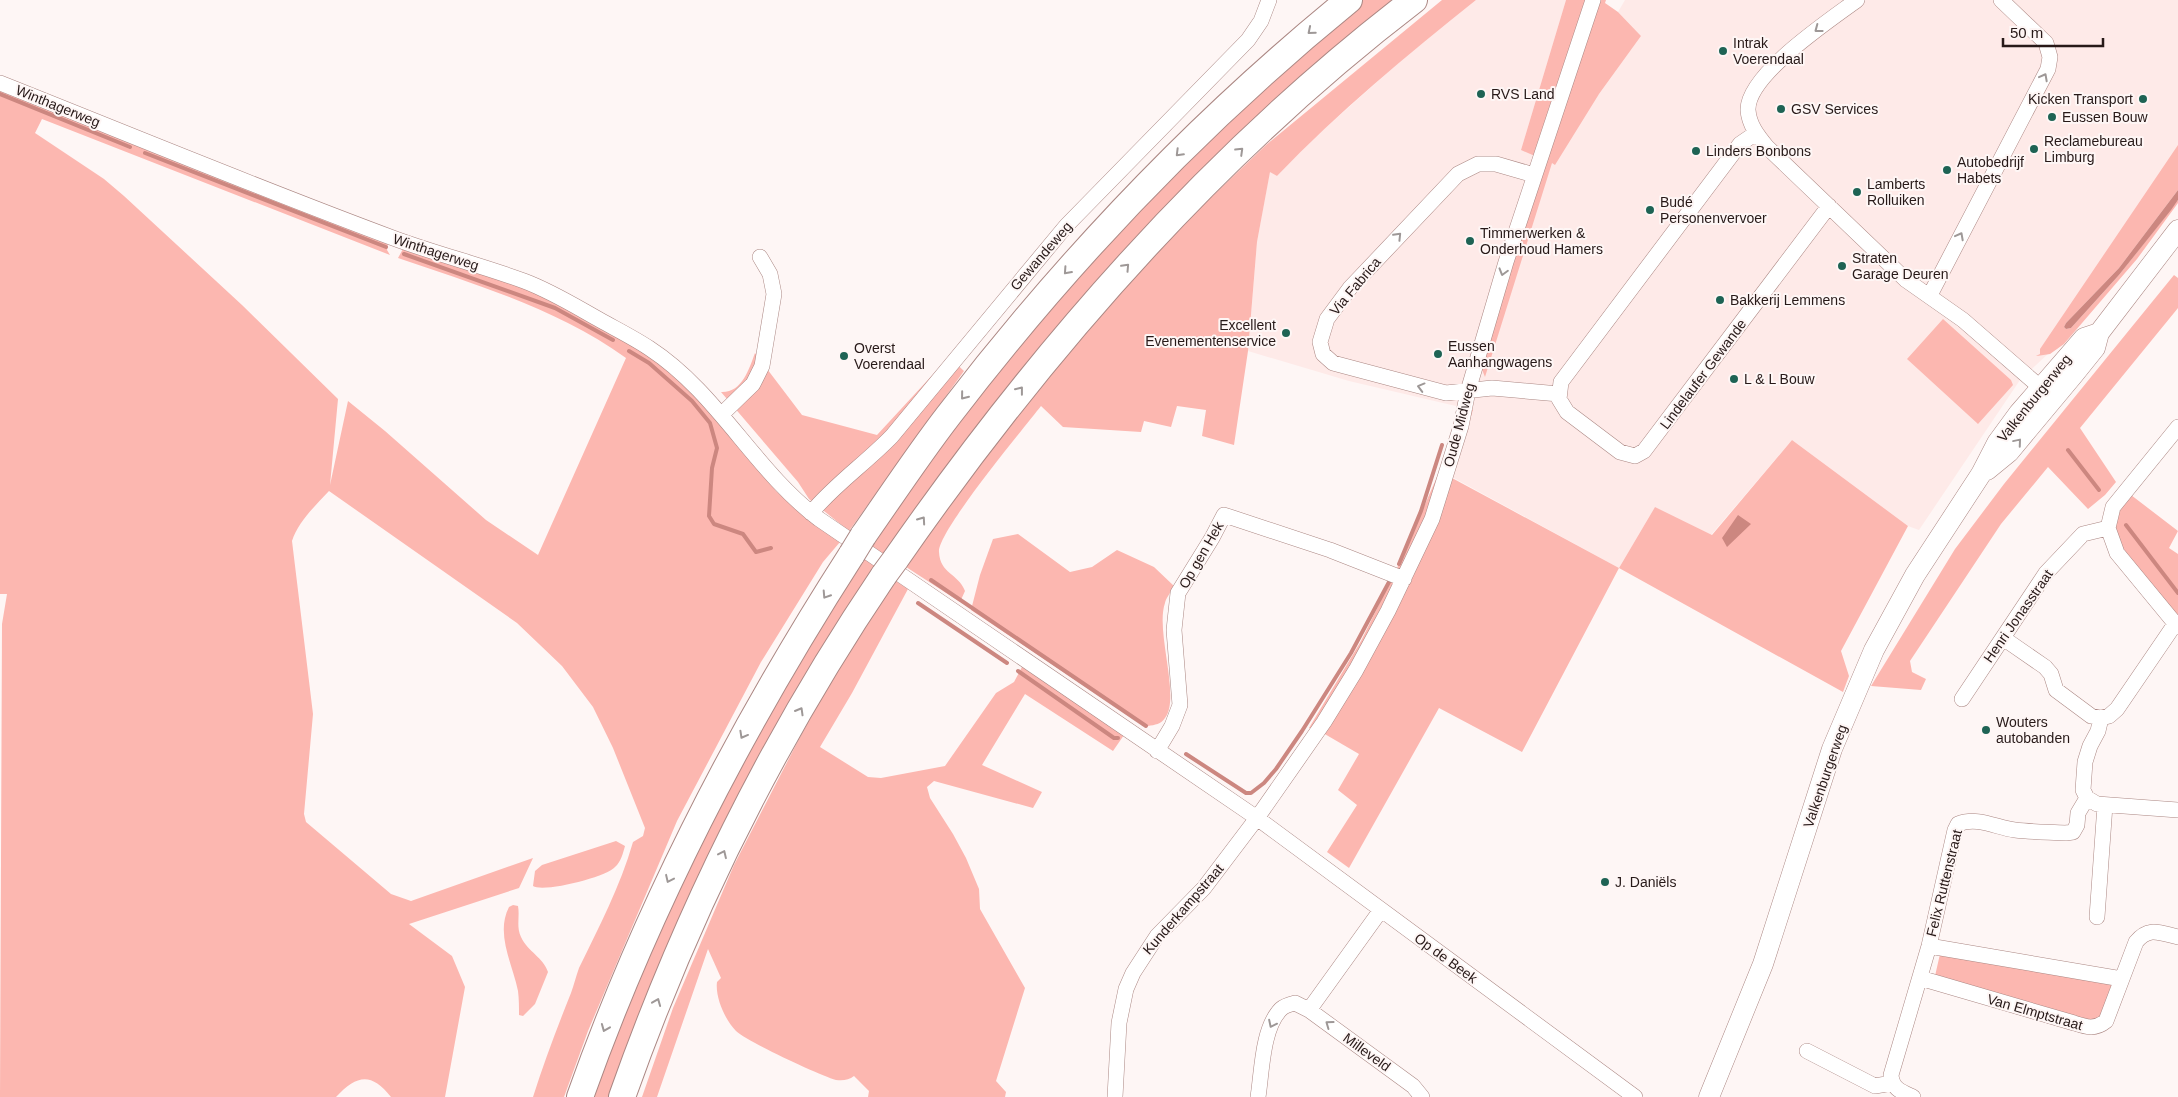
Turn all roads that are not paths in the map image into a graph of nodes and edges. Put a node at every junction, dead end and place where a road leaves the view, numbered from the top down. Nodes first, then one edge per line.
1 (1269, 0) edge
2 (1349, 0) edge
3 (1414, 0) edge
4 (1593, 0) edge
5 (1857, 0) edge
6 (2001, 0) edge
7 (0, 83) edge
8 (1756, 133) junction
9 (1534, 175) junction
10 (1829, 206) junction
11 (2178, 230) edge
12 (760, 257) dead end
13 (1930, 295) junction
14 (1468, 391) junction
15 (2047, 393) junction
16 (1558, 394) junction
17 (722, 414) junction
18 (2178, 427) edge
19 (811, 513) junction
20 (2108, 528) junction
21 (1404, 579) junction
22 (2176, 626) edge
23 (2003, 638) junction
24 (1962, 699) dead end
25 (2101, 718) junction
26 (1157, 750) junction
27 (2088, 798) junction
28 (2105, 805) junction
29 (2178, 810) edge
30 (1257, 818) junction
31 (1382, 910) junction
32 (2097, 917) dead end
33 (2178, 937) edge
34 (1929, 946) junction
35 (1920, 978) junction
36 (2122, 979) junction
37 (1309, 1010) junction
38 (1807, 1051) dead end
39 (1892, 1083) junction
40 (580, 1097) edge
41 (622, 1097) edge
42 (1115, 1097) edge
43 (1258, 1097) edge
44 (1422, 1097) edge
45 (1635, 1097) edge
46 (1708, 1097) edge
47 (1914, 1097) edge

1 - 19 street, Gewandeweg
2 -> 40 highway
41 -> 3 highway
4 - 9 street, Oude Midweg
5 -> 8 street
13 -> 6 street
7 - 17 street, Winthagerweg
8 - 10 street
8 - 16 street
9 -> 14 street, Oude Midweg
14 -> 9 street, Via Fabrica
10 - 13 street
10 - 16 street, Lindelaufer Gewande
11 - 15 main road, Valkenburgerweg
12 - 17 street
13 - 15 street
14 - 16 street
14 - 21 street, Oude Midweg
15 - 46 main road, Valkenburgerweg
17 - 19 street, Winthagerweg
18 - 20 street
19 - 26 street
20 - 22 street
20 - 23 street, Henri Jonasstraat
21 - 26 street, Op gen Hek
21 - 30 street, Oude Midweg
22 - 25 street
23 - 24 street, Henri Jonasstraat
23 - 25 street
25 - 27 street
26 - 30 street
27 - 28 street
27 - 34 street, Felix Ruttenstraat
28 - 29 street
28 - 32 street
30 - 31 street, Op de Beek
30 - 42 street, Kunderkampstraat
31 - 37 street
31 - 45 street, Op de Beek
33 - 36 street, Van Elmptstraat
34 - 35 street
34 - 36 street
35 - 36 street, Van Elmptstraat
35 - 39 street
37 -> 43 street, Milleveld
44 -> 37 street, Milleveld
38 - 39 street
39 - 47 street

